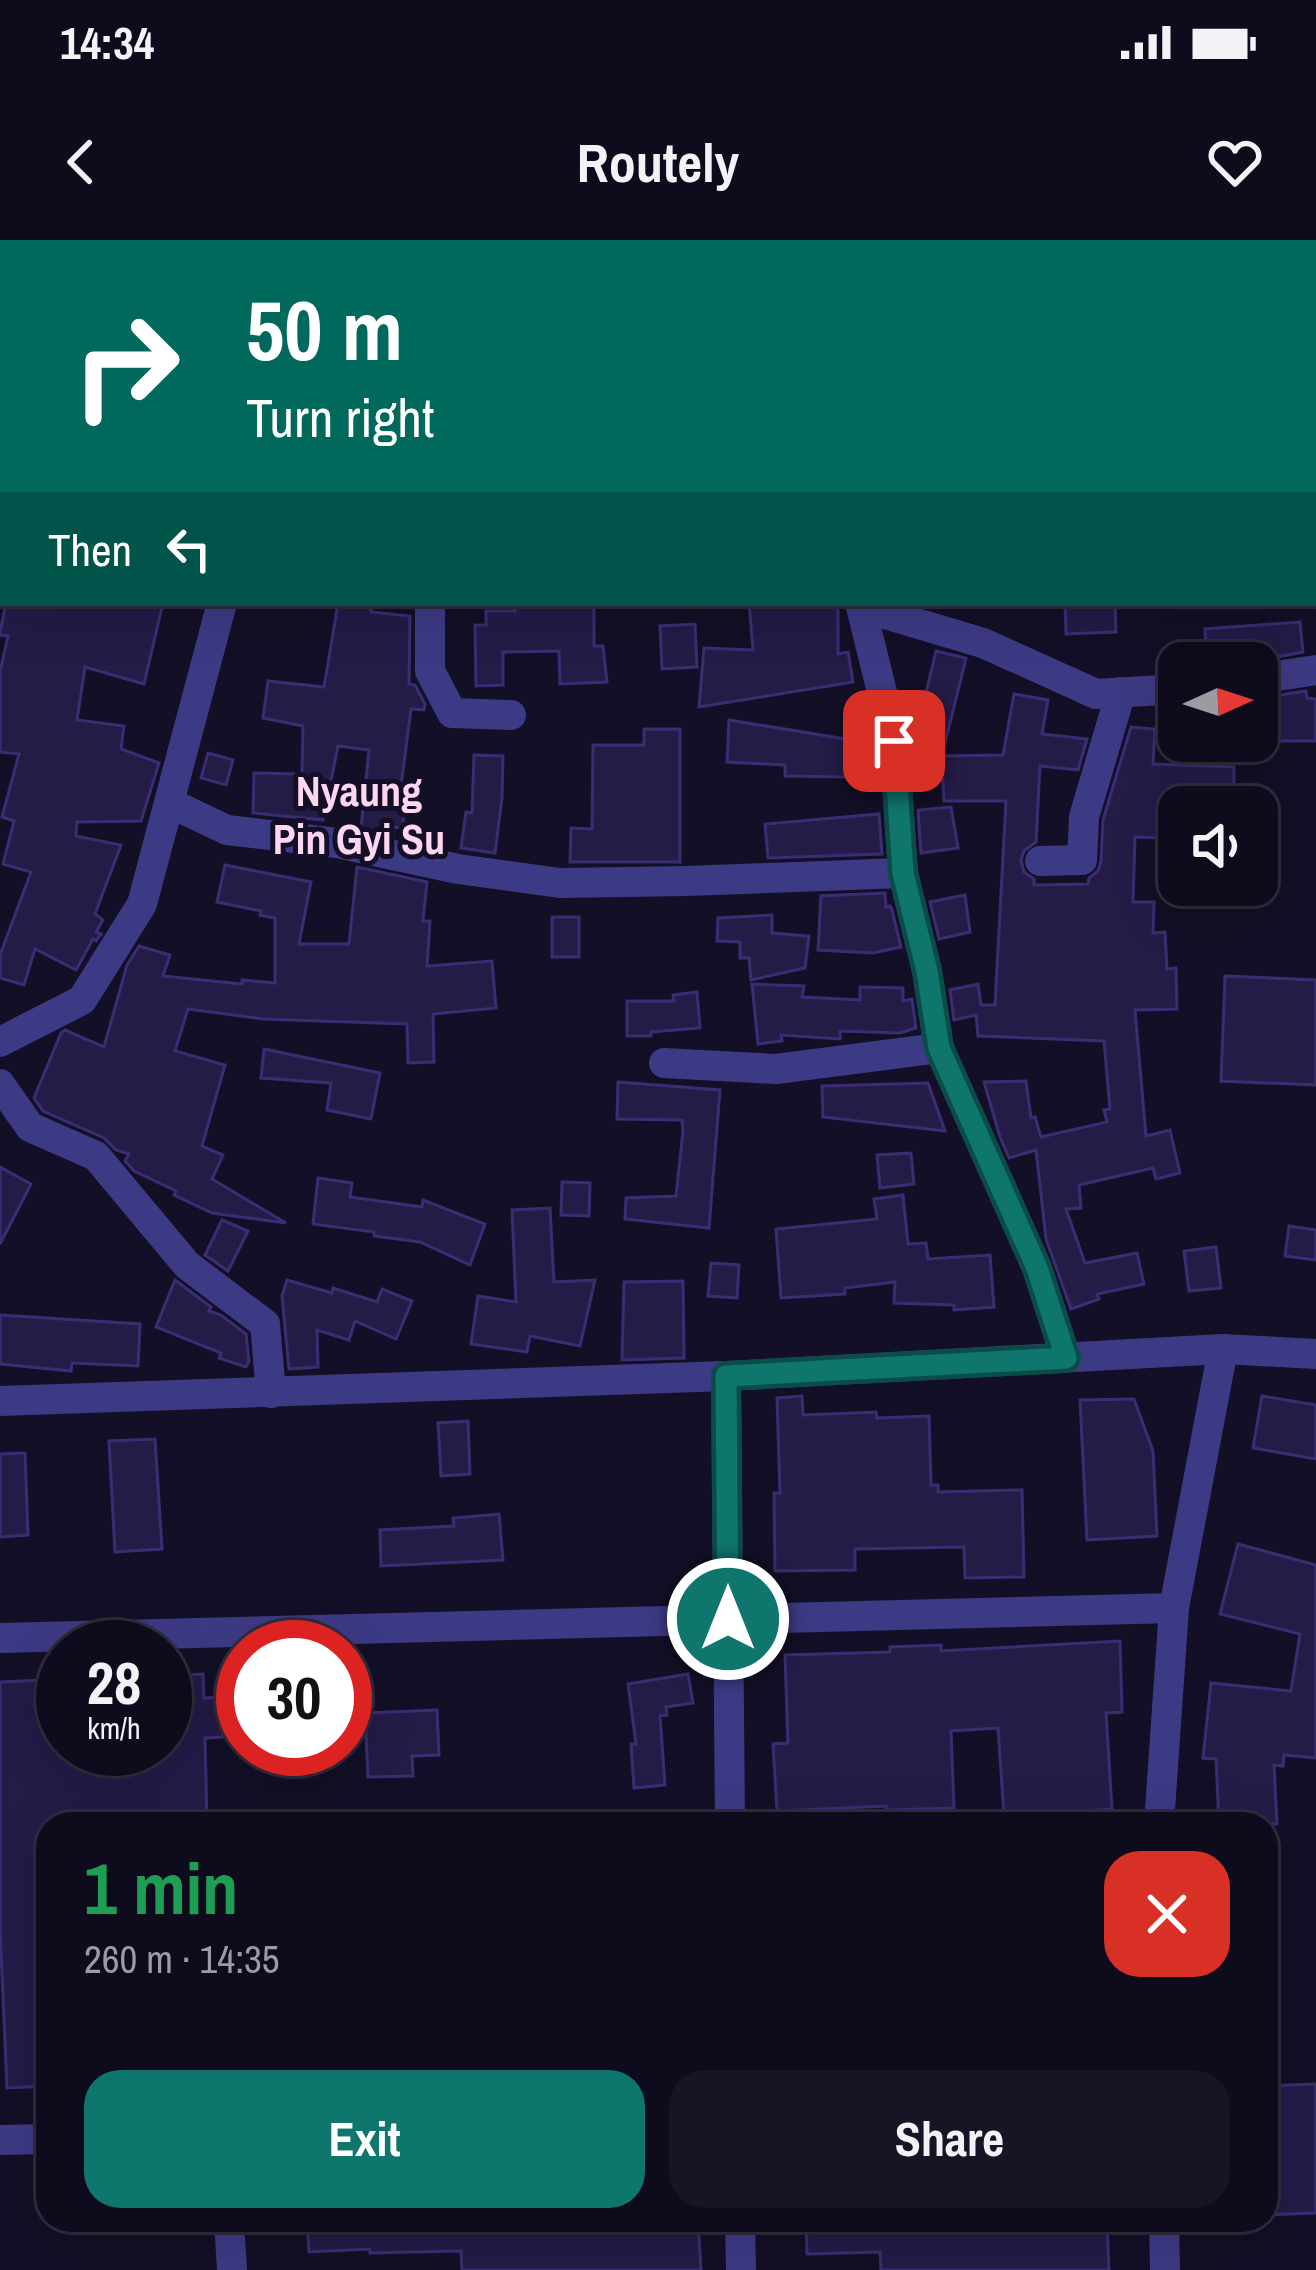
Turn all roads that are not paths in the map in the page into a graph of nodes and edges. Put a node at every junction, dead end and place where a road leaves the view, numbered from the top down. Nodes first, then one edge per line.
1 (220, 606) edge
2 (430, 606) edge
3 (861, 606) edge
4 (864, 606) edge
5 (1316, 670) edge
6 (1278, 676) edge
7 (1158, 690) edge
8 (1121, 692) junction
9 (511, 716) dead end
10 (170, 803) junction
11 (1040, 861) dead end
12 (903, 873) junction
13 (0, 1042) edge
14 (939, 1048) junction
15 (664, 1063) dead end
16 (0, 1084) edge
17 (1223, 1349) junction
18 (1316, 1354) edge
19 (1066, 1358) junction
20 (726, 1376) junction
21 (272, 1393) junction
22 (0, 1401) edge
23 (1174, 1608) junction
24 (728, 1619) junction
25 (0, 1638) edge
26 (730, 1812) edge
27 (1160, 1812) edge
28 (36, 2139) edge
29 (0, 2140) edge
30 (230, 2232) edge
31 (740, 2232) edge
32 (1164, 2232) edge
33 (232, 2270) edge
34 (741, 2270) edge
35 (1165, 2270) edge

1 - 10 street
2 - 9 street
3 - 12 street
4 - 8 street
5 - 6 street
7 - 8 street
8 - 11 street
10 - 12 street
10 - 13 street
12 - 14 street
14 - 15 street
14 - 19 street
16 - 21 street
17 - 18 street
17 - 19 street
17 - 23 street
19 - 20 street
20 - 21 street
20 - 24 street
21 - 22 street
23 - 24 street
23 - 27 street
24 - 25 street
24 - 26 street
28 - 29 street
30 - 33 street
31 - 34 street
32 - 35 street

